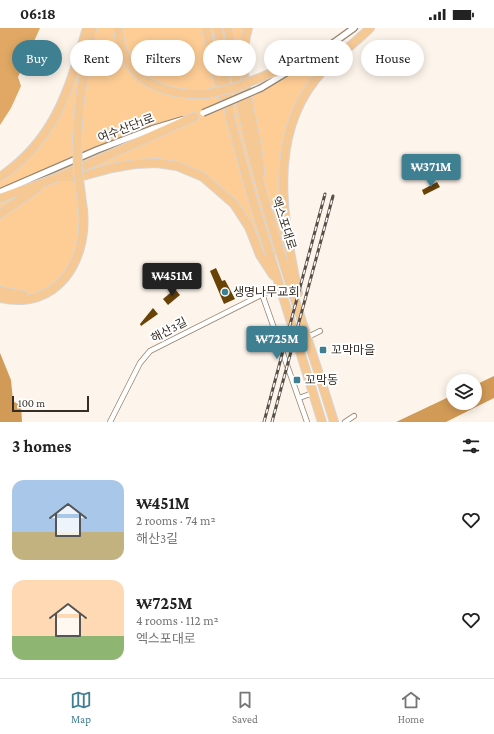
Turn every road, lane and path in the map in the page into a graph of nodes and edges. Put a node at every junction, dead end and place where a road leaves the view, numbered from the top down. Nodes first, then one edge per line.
1 (87, 28) edge
2 (92, 28) edge
3 (117, 28) edge
4 (206, 28) edge
5 (218, 28) edge
6 (228, 28) edge
7 (248, 28) edge
8 (354, 28) edge
9 (370, 28) edge
10 (338, 40) edge
11 (264, 76) edge
12 (282, 76) edge
13 (194, 117) junction
14 (230, 118) junction
15 (0, 177) edge
16 (59, 177) junction
17 (42, 184) junction
18 (260, 188) junction
19 (0, 192) edge
20 (0, 198) edge
21 (0, 214) edge
22 (61, 281) junction
23 (278, 282) junction
24 (271, 290) dead end
25 (0, 291) edge
26 (262, 294) junction
27 (0, 298) edge
28 (320, 331) dead end
29 (308, 336) junction
30 (313, 393) junction
31 (299, 398) junction
32 (354, 416) dead end
33 (110, 422) edge
34 (307, 422) edge
35 (322, 422) edge
36 (334, 422) edge
37 (345, 422) edge

1 - 15 highway
2 - 22 highway, bridge
3 - 11 highway, bridge
4 - 14 highway
5 - 14 highway, 엑스포대로
6 - 18 highway, 엑스포대로
7 - 18 highway
8 - 10 street, 여수산단1로
9 - 29 highway
12 - 13 street, 여수산단1로, bridge
13 - 16 highway
13 - 19 street, 여수산단1로
14 - 23 highway, 엑스포대로
16 - 17 highway
16 - 23 highway
17 - 20 highway
17 - 21 highway
18 - 29 highway, 엑스포대로
22 - 25 highway
22 - 27 highway
23 - 30 highway, 엑스포대로
24 - 26 street, 해산3길
26 - 31 street
26 - 33 street, 해산3길
28 - 29 street
29 - 36 highway, 엑스포대로
30 - 31 street
30 - 35 highway, 엑스포대로
31 - 34 street
32 - 37 street

